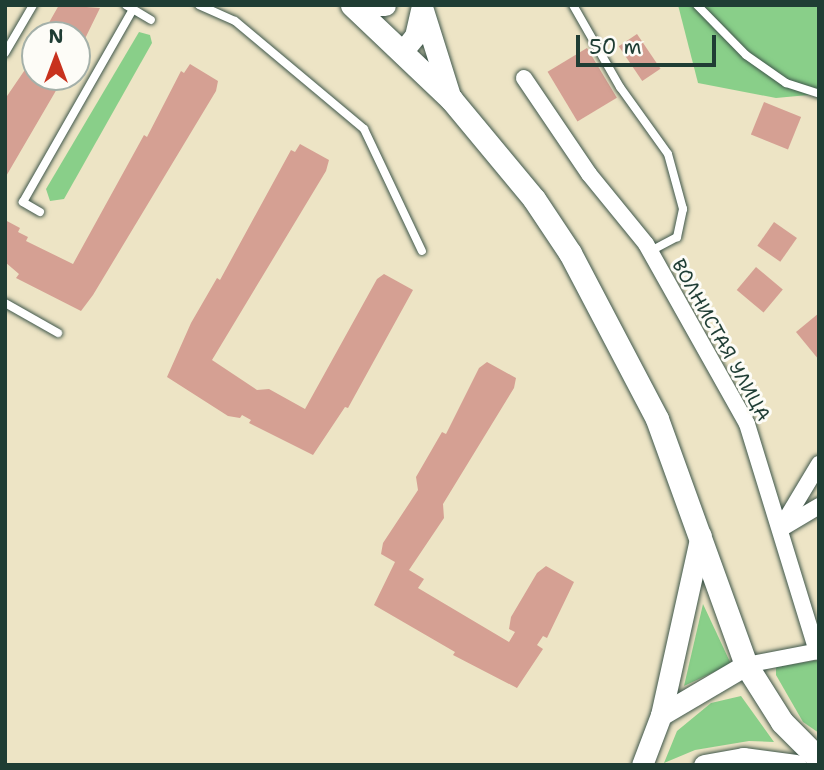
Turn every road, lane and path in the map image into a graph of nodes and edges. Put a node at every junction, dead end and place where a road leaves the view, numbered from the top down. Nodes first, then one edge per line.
1 (33, 5) edge
2 (198, 5) edge
3 (352, 5) edge
4 (375, 5) edge
5 (385, 5) edge
6 (573, 5) edge
7 (697, 5) edge
8 (130, 7) edge
9 (422, 7) edge
10 (151, 20) dead end
11 (401, 52) junction
12 (5, 53) edge
13 (524, 78) dead end
14 (819, 94) edge
15 (451, 99) junction
16 (40, 212) dead end
17 (422, 251) dead end
18 (649, 252) junction
19 (5, 303) edge
20 (58, 333) dead end
21 (819, 464) edge
22 (819, 506) edge
23 (780, 529) junction
24 (701, 535) junction
25 (818, 651) edge
26 (746, 665) junction
27 (661, 715) junction
28 (819, 741) edge
29 (819, 759) edge
30 (642, 765) edge
31 (704, 765) edge
32 (796, 765) edge

1 - 12 lane
2 - 17 lane
3 - 11 main road
4 - 5 main road
6 - 18 lane, ВОЛНИСТАЯ УЛИЦА
7 - 14 lane
8 - 10 lane
8 - 16 lane
9 - 11 main road
9 - 15 main road
11 - 15 main road
13 - 18 street, ВОЛНИСТАЯ УЛИЦА
15 - 24 main road
18 - 23 street, ВОЛНИСТАЯ УЛИЦА
19 - 20 lane
21 - 23 street
22 - 23 street
23 - 25 street, ВОЛНИСТАЯ УЛИЦА
24 - 26 main road
24 - 27 main road
25 - 26 street
26 - 27 main road
26 - 28 main road
26 - 29 main road
27 - 30 main road
31 - 32 main road

